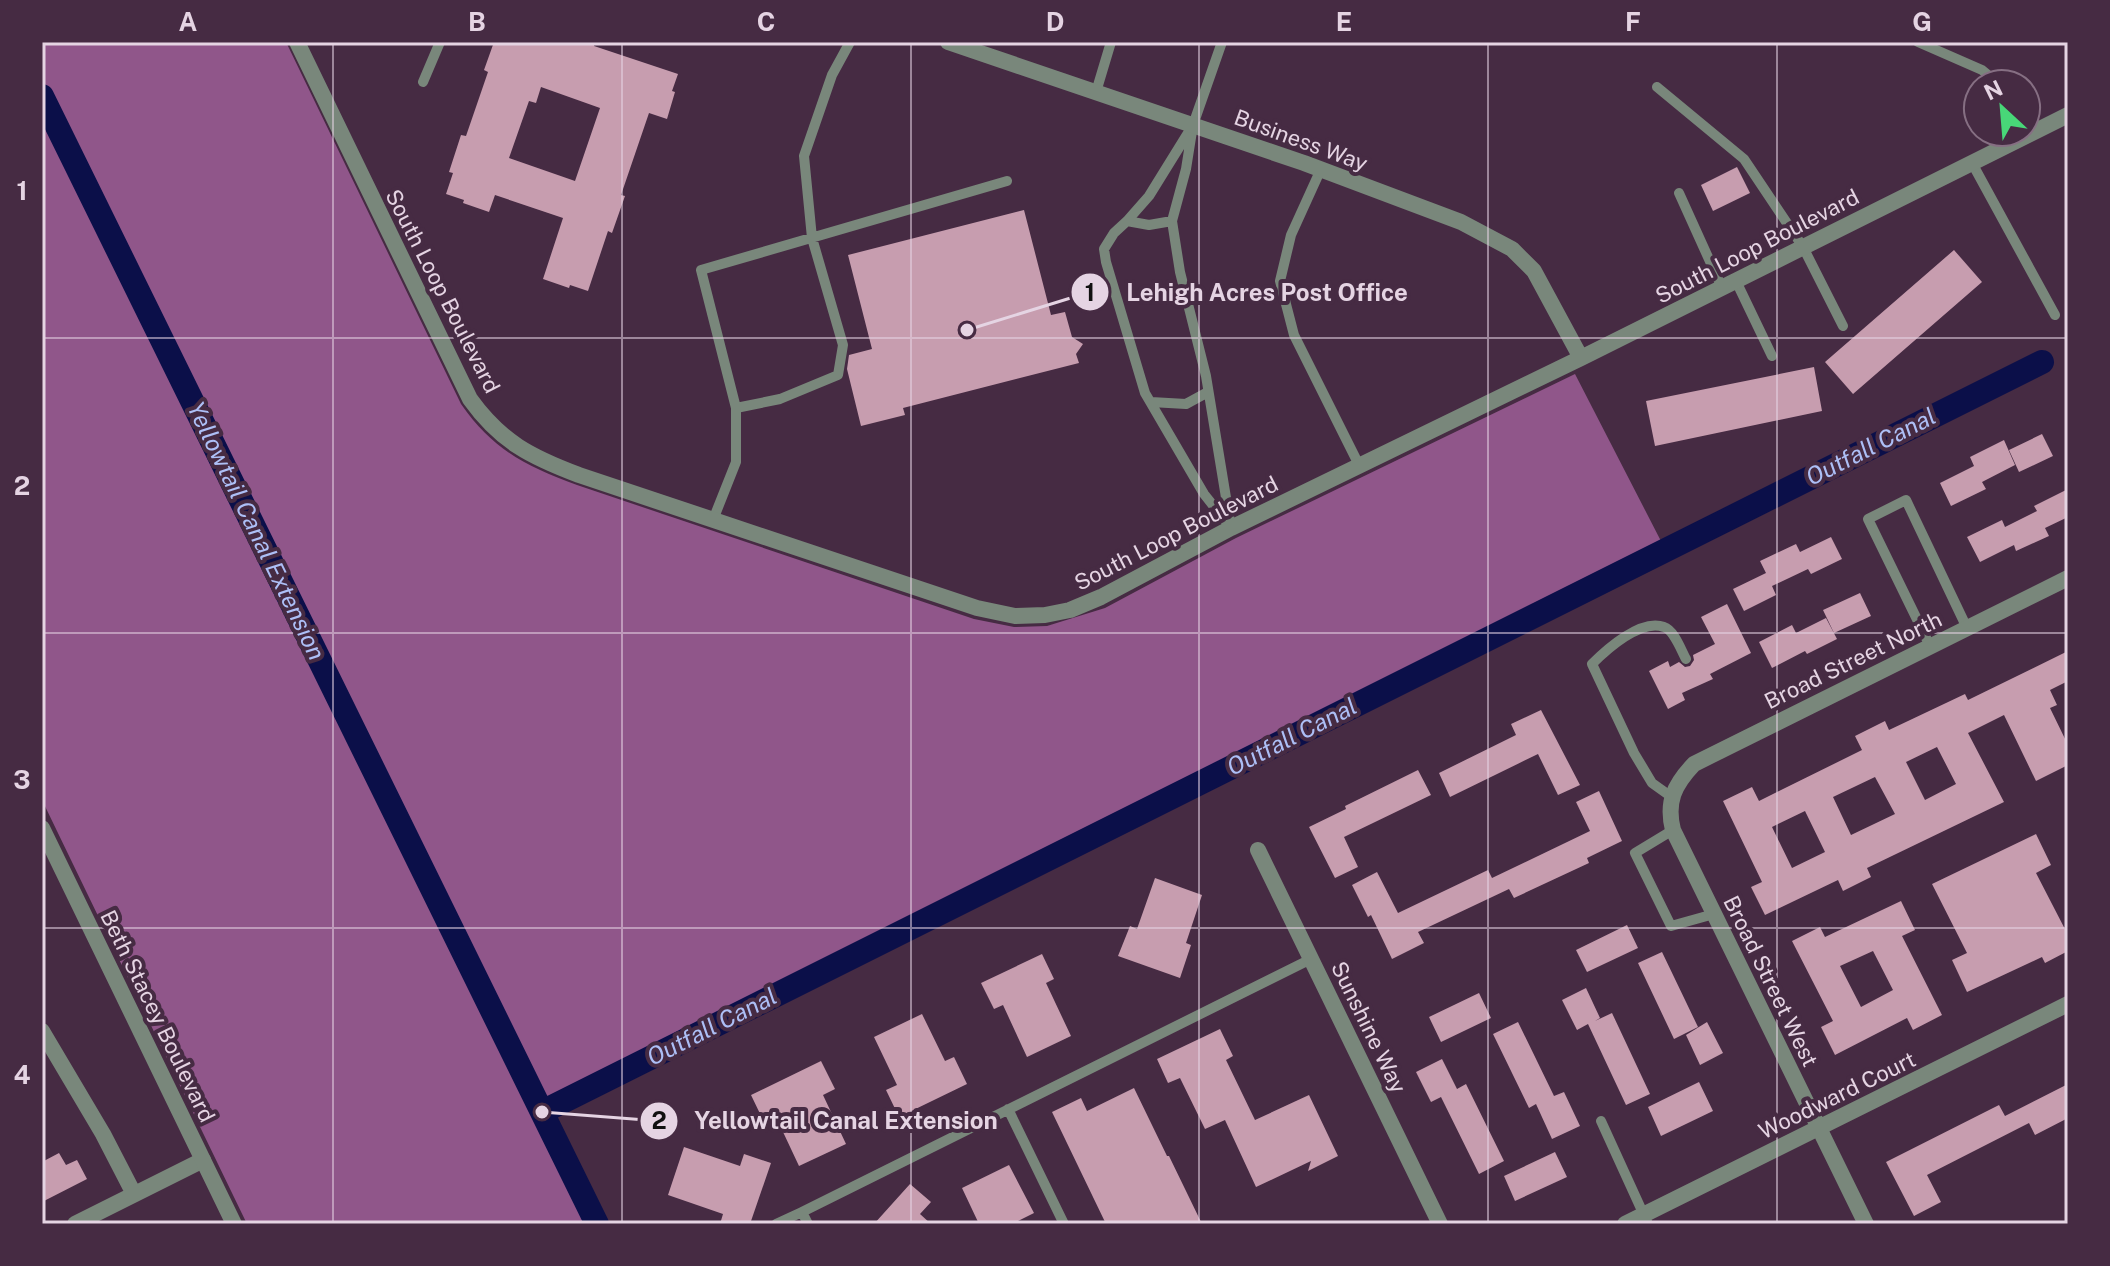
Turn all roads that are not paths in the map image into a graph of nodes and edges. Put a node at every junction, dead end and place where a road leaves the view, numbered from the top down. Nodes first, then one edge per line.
1 (297, 42) edge
2 (440, 42) edge
3 (850, 42) edge
4 (948, 42) edge
5 (1111, 42) edge
6 (1222, 42) edge
7 (1918, 42) edge
8 (1977, 68) edge
9 (423, 82) dead end
10 (1657, 87) dead end
11 (1096, 92) junction
12 (2068, 115) edge
13 (1193, 125) junction
14 (2042, 125) edge
15 (1997, 148) edge
16 (1972, 163) junction
17 (1321, 169) junction
18 (1007, 181) dead end
19 (1679, 193) dead end
20 (1127, 221) junction
21 (1172, 221) junction
22 (812, 238) junction
23 (1803, 247) junction
24 (1729, 284) junction
25 (2055, 315) dead end
26 (1843, 326) dead end
27 (1772, 356) dead end
28 (1581, 358) junction
29 (1208, 392) junction
30 (1151, 402) junction
31 (736, 408) junction
32 (1360, 467) junction
33 (713, 520) junction
34 (1231, 528) junction
35 (2068, 578) edge
36 (1967, 628) junction
37 (1930, 646) junction
38 (1686, 659) dead end
39 (1673, 798) junction
40 (42, 828) edge
41 (1673, 830) junction
42 (1258, 850) dead end
43 (1714, 914) junction
44 (1311, 959) junction
45 (2068, 1004) edge
46 (42, 1031) edge
47 (1008, 1109) junction
48 (1601, 1121) dead end
49 (1820, 1128) junction
50 (203, 1160) junction
51 (134, 1194) junction
52 (802, 1212) junction
53 (1646, 1219) edge
54 (75, 1224) edge
55 (234, 1224) edge
56 (776, 1224) edge
57 (808, 1224) edge
58 (1064, 1224) edge
59 (1440, 1224) edge
60 (1625, 1224) edge
61 (1866, 1224) edge

1 - 33 street, South Loop Boulevard
2 - 9 lane
3 - 22 lane
4 - 11 street, Business Way
5 - 11 lane
6 - 13 lane
7 - 8 lane
10 - 23 lane
11 - 13 street, Business Way
12 - 14 street, South Loop Boulevard
13 - 17 street, Business Way
13 - 20 lane
13 - 21 lane
15 - 16 street, South Loop Boulevard
16 - 23 street, South Loop Boulevard
16 - 25 lane
17 - 28 street, Business Way
17 - 32 lane
18 - 22 lane
19 - 24 lane
20 - 21 lane
20 - 30 lane
21 - 29 lane
22 - 31 lane
22 - 31 lane
23 - 24 street, South Loop Boulevard
23 - 26 lane
24 - 27 lane
24 - 28 street, South Loop Boulevard
28 - 32 street, South Loop Boulevard
29 - 30 lane
29 - 34 lane
30 - 34 lane
31 - 33 lane
32 - 34 street, South Loop Boulevard
33 - 34 street, South Loop Boulevard
35 - 36 street, Broad Street North
36 - 37 street, Broad Street North
36 - 37 lane
37 - 39 street, Broad Street North
38 - 39 lane
39 - 41 street, Broad Street West
40 - 50 street, Beth Stacey Boulevard
41 - 43 street, Broad Street West
41 - 43 lane
42 - 44 street, Sunshine Way
43 - 49 street, Broad Street West
44 - 47 lane
44 - 59 street, Sunshine Way
45 - 49 street, Woodward Court
46 - 51 street
47 - 52 lane
47 - 58 lane
48 - 53 lane
49 - 53 street, Woodward Court
49 - 61 street, Broad Street West
50 - 51 street
50 - 55 street, Beth Stacey Boulevard
51 - 54 street
52 - 56 lane
52 - 57 lane
53 - 60 street, Woodward Court

